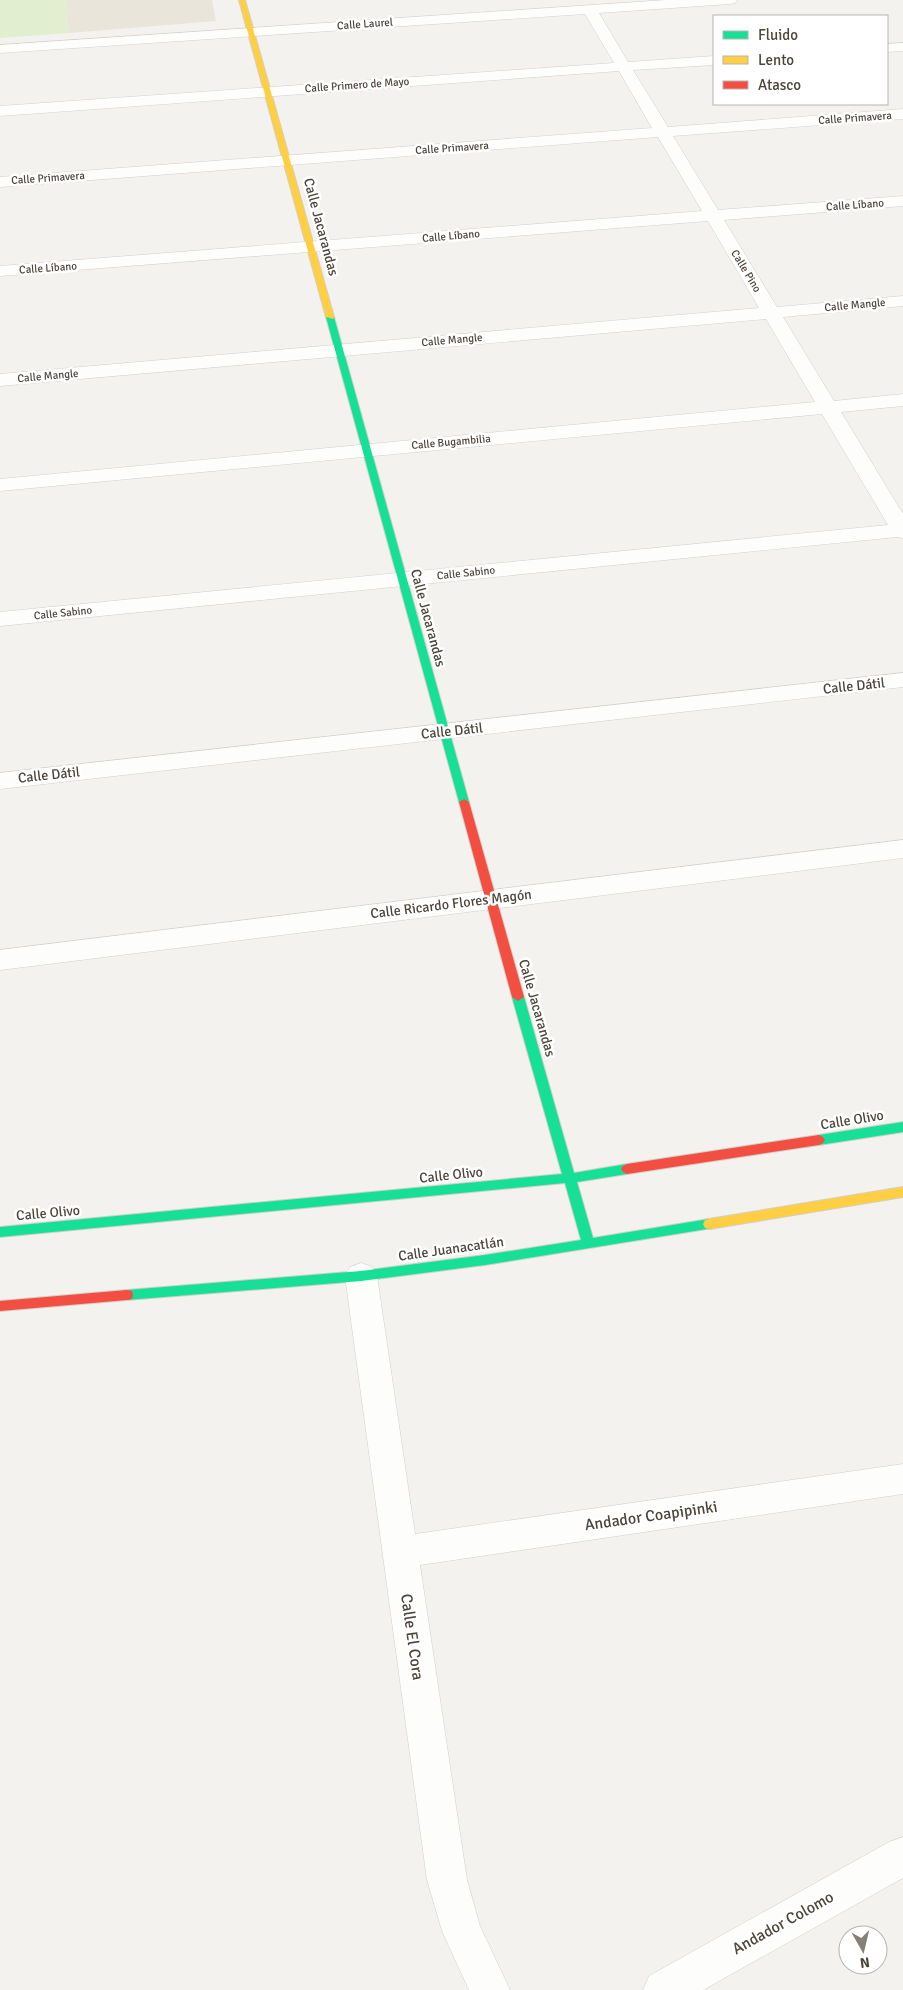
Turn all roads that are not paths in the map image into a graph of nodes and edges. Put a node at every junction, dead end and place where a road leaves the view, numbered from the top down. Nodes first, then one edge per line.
1 (242, 0) edge
2 (730, 0) edge
3 (589, 9) junction
4 (252, 32) junction
5 (903, 47) edge
6 (0, 48) edge
7 (888, 48) edge
8 (713, 60) edge
9 (624, 66) junction
10 (268, 91) junction
11 (0, 110) edge
12 (903, 114) edge
13 (663, 132) junction
14 (287, 160) junction
15 (0, 182) edge
16 (903, 201) edge
17 (713, 215) junction
18 (312, 248) junction
19 (0, 272) edge
20 (903, 301) edge
21 (771, 312) junction
22 (340, 350) junction
23 (0, 380) edge
24 (903, 400) edge
25 (828, 407) junction
26 (367, 450) junction
27 (0, 484) edge
28 (902, 531) edge
29 (402, 579) junction
30 (0, 619) edge
31 (903, 680) edge
32 (444, 732) junction
33 (0, 781) edge
34 (903, 849) edge
35 (491, 900) junction
36 (0, 960) edge
37 (903, 1127) edge
38 (571, 1178) junction
39 (903, 1192) edge
40 (0, 1232) edge
41 (588, 1243) junction
42 (361, 1276) junction
43 (0, 1306) edge
44 (903, 1479) edge
45 (400, 1552) junction
46 (903, 1856) edge
47 (490, 1990) edge
48 (663, 1990) edge

1 - 4 street, Calle Jacarandas
2 - 3 street, Calle Laurel
3 - 4 street, Calle Laurel
3 - 9 street, Calle Pino
4 - 6 street, Calle Laurel
4 - 10 street, Calle Jacarandas
5 - 7 street
8 - 9 street, Calle Primero de Mayo
9 - 10 street, Calle Primero de Mayo
9 - 13 street, Calle Pino
10 - 11 street, Calle Primero de Mayo
10 - 14 street, Calle Jacarandas
12 - 13 street, Calle Primavera
13 - 14 street, Calle Primavera
13 - 17 street, Calle Pino
14 - 15 street, Calle Primavera
14 - 18 street, Calle Jacarandas
16 - 17 street, Calle Líbano
17 - 18 street, Calle Líbano
17 - 21 street, Calle Pino
18 - 19 street, Calle Líbano
18 - 22 street, Calle Jacarandas
20 - 21 street, Calle Mangle
21 - 22 street, Calle Mangle
21 - 25 street, Calle Pino
22 - 23 street, Calle Mangle
22 - 26 street, Calle Jacarandas
24 - 25 street, Calle Bugambilia
25 - 26 street, Calle Bugambilia
25 - 28 street, Calle Pino
26 - 27 street, Calle Bugambilia
26 - 29 street, Calle Jacarandas
28 - 29 street, Calle Sabino
29 - 30 street, Calle Sabino
29 - 32 street, Calle Jacarandas
31 - 32 street, Calle Dátil
32 - 33 street, Calle Dátil
32 - 35 street, Calle Jacarandas
34 - 35 street, Calle Ricardo Flores Magón
35 - 36 street, Calle Ricardo Flores Magón
35 - 38 street, Calle Jacarandas
37 - 38 street, Calle Olivo
38 - 40 street, Calle Olivo
38 - 41 street, Calle Jacarandas
39 - 41 street, Calle Juanacatlán
41 - 42 street, Calle Juanacatlán
42 - 43 street, Calle Juanacatlán
42 - 45 street, Calle El Cora
44 - 45 street, Andador Coapipinki
45 - 47 street, Calle El Cora
46 - 48 street, Andador Colomo

